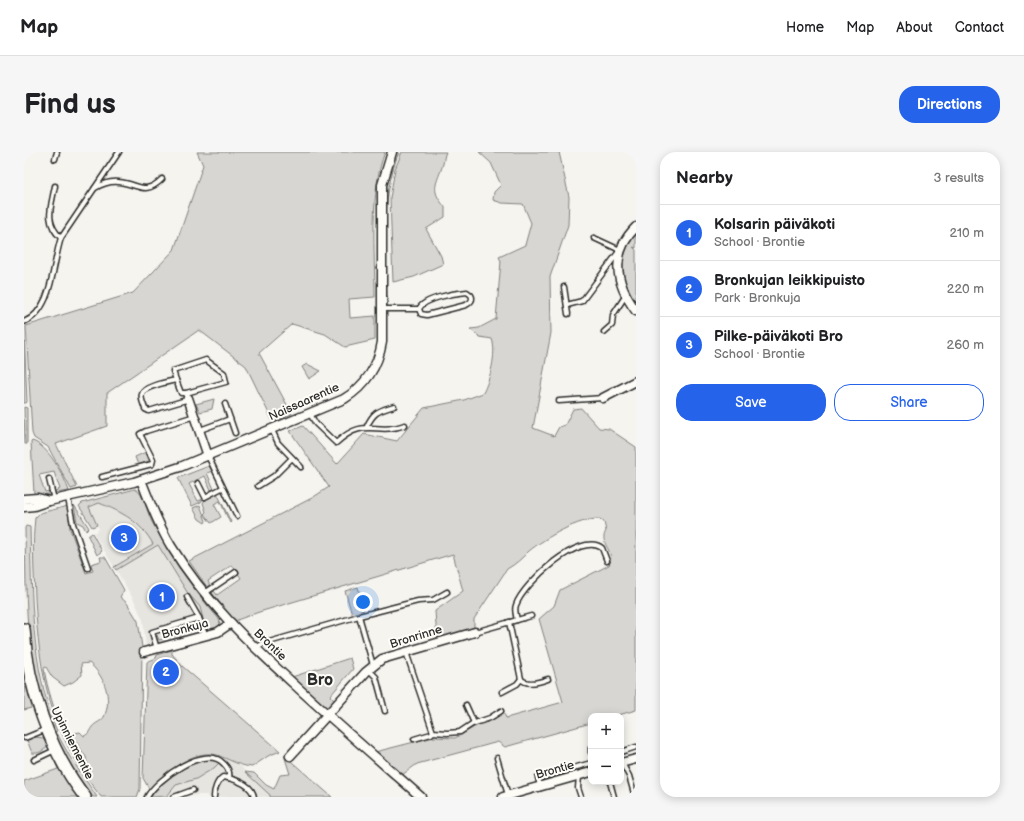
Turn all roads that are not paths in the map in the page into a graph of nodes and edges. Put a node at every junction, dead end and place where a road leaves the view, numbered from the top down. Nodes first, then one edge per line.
1 (57, 152) edge
2 (119, 152) edge
3 (392, 152) edge
4 (55, 159) dead end
5 (162, 179) dead end
6 (55, 186) dead end
7 (95, 188) junction
8 (636, 227) edge
9 (61, 238) junction
10 (594, 238) dead end
11 (620, 250) junction
12 (564, 287) dead end
13 (626, 295) junction
14 (567, 305) junction
15 (382, 309) junction
16 (419, 310) junction
17 (636, 311) edge
18 (568, 314) dead end
19 (24, 322) edge
20 (604, 332) dead end
21 (176, 380) junction
22 (636, 381) edge
23 (187, 395) junction
24 (603, 398) joint
25 (559, 401) dead end
26 (225, 404) dead end
27 (394, 406) dead end
28 (310, 414) junction
29 (195, 416) junction
30 (230, 419) junction
31 (405, 424) dead end
32 (367, 426) junction
33 (200, 430) junction
34 (272, 430) junction
35 (235, 433) dead end
36 (208, 456) junction
37 (292, 458) junction
38 (301, 467) dead end
39 (102, 477) dead end
40 (49, 479) dead end
41 (141, 480) junction
42 (198, 483) dead end
43 (258, 486) dead end
44 (222, 488) junction
45 (68, 498) junction
46 (24, 499) edge
47 (52, 501) junction
48 (24, 507) edge
49 (237, 516) dead end
50 (607, 561) dead end
51 (88, 568) dead end
52 (236, 572) dead end
53 (447, 592) dead end
54 (205, 593) junction
55 (187, 597) dead end
56 (359, 616) junction
57 (531, 616) dead end
58 (199, 618) junction
59 (517, 620) junction
60 (509, 622) junction
61 (231, 623) junction
62 (24, 629) edge
63 (475, 632) joint
64 (205, 636) junction
65 (255, 648) junction
66 (157, 649) junction
67 (406, 651) junction
68 (144, 652) dead end
69 (371, 667) junction
70 (548, 678) dead end
71 (521, 679) junction
72 (502, 692) dead end
73 (466, 705) dead end
74 (386, 711) dead end
75 (500, 711) dead end
76 (328, 715) junction
77 (474, 723) junction
78 (48, 729) junction
79 (433, 732) junction
80 (25, 738) dead end
81 (414, 739) dead end
82 (636, 747) edge
83 (57, 749) junction
84 (624, 751) edge
85 (290, 756) dead end
86 (497, 758) dead end
87 (636, 759) edge
88 (34, 760) dead end
89 (624, 761) edge
90 (588, 764) edge
91 (624, 767) edge
92 (588, 773) edge
93 (579, 776) junction
94 (230, 778) junction
95 (634, 783) edge
96 (611, 785) edge
97 (540, 786) junction
98 (193, 790) dead end
99 (505, 796) edge
100 (86, 797) edge
101 (147, 797) edge
102 (174, 797) edge
103 (214, 797) edge
104 (254, 797) edge
105 (421, 797) edge
106 (581, 797) edge
107 (614, 797) edge
108 (635, 797) edge

1 - 4 lane
2 - 7 lane
3 - 15 street, Naissaarentie
5 - 7 lane
6 - 9 lane
7 - 9 lane
8 - 11 street
9 - 19 lane
10 - 11 lane
11 - 13 street
11 - 14 lane
12 - 14 lane
13 - 17 street
13 - 20 lane
14 - 18 lane
15 - 16 lane
15 - 28 street, Naissaarentie
16 - 16 lane
21 - 23 lane
21 - 23 lane
21 - 23 lane
22 - 24 street
23 - 29 street
24 - 25 lane
26 - 30 lane
27 - 32 lane
28 - 32 lane
28 - 34 street, Naissaarentie
29 - 33 street
29 - 39 lane
30 - 33 lane
30 - 35 lane
31 - 32 lane
33 - 36 street
34 - 36 street, Naissaarentie
34 - 37 lane
36 - 41 street, Naissaarentie
36 - 44 lane
37 - 38 lane
37 - 43 lane
40 - 47 lane
41 - 45 street, Naissaarentie
41 - 54 street, Brontie
42 - 44 lane
44 - 49 lane
45 - 47 street, Naissaarentie
45 - 51 lane
46 - 47 street, Naissaarentie
47 - 48 street, Naissaarentie
50 - 59 lane
52 - 54 lane
53 - 56 lane
54 - 61 street, Brontie
55 - 58 lane
56 - 65 lane
56 - 69 lane
57 - 59 lane, Bronrinne
58 - 64 lane
58 - 66 lane
59 - 60 lane, Bronrinne
60 - 63 lane, Bronrinne
60 - 71 lane
61 - 64 street, Bronkuja
61 - 65 street, Brontie
62 - 78 main road, Upinniementie
63 - 67 street, Bronrinne
64 - 66 street, Bronkuja
65 - 76 street, Brontie
66 - 68 street, Bronkuja
67 - 69 street, Bronrinne
67 - 79 lane
69 - 74 lane
69 - 76 street, Bronrinne
70 - 71 lane
71 - 72 lane
73 - 77 lane
75 - 77 lane
76 - 85 street, Bronrinne
76 - 105 street, Brontie
77 - 79 lane
78 - 80 lane
78 - 83 main road, Upinniementie
79 - 81 lane
82 - 84 lane
83 - 88 lane
83 - 100 main road, Upinniementie
86 - 99 lane
87 - 89 street
90 - 97 lane
91 - 95 lane
92 - 93 street, Brontie
93 - 97 street, Brontie
93 - 106 lane
94 - 101 lane
94 - 103 lane
94 - 104 lane
95 - 108 lane
96 - 107 lane
97 - 99 street, Brontie
98 - 102 lane

